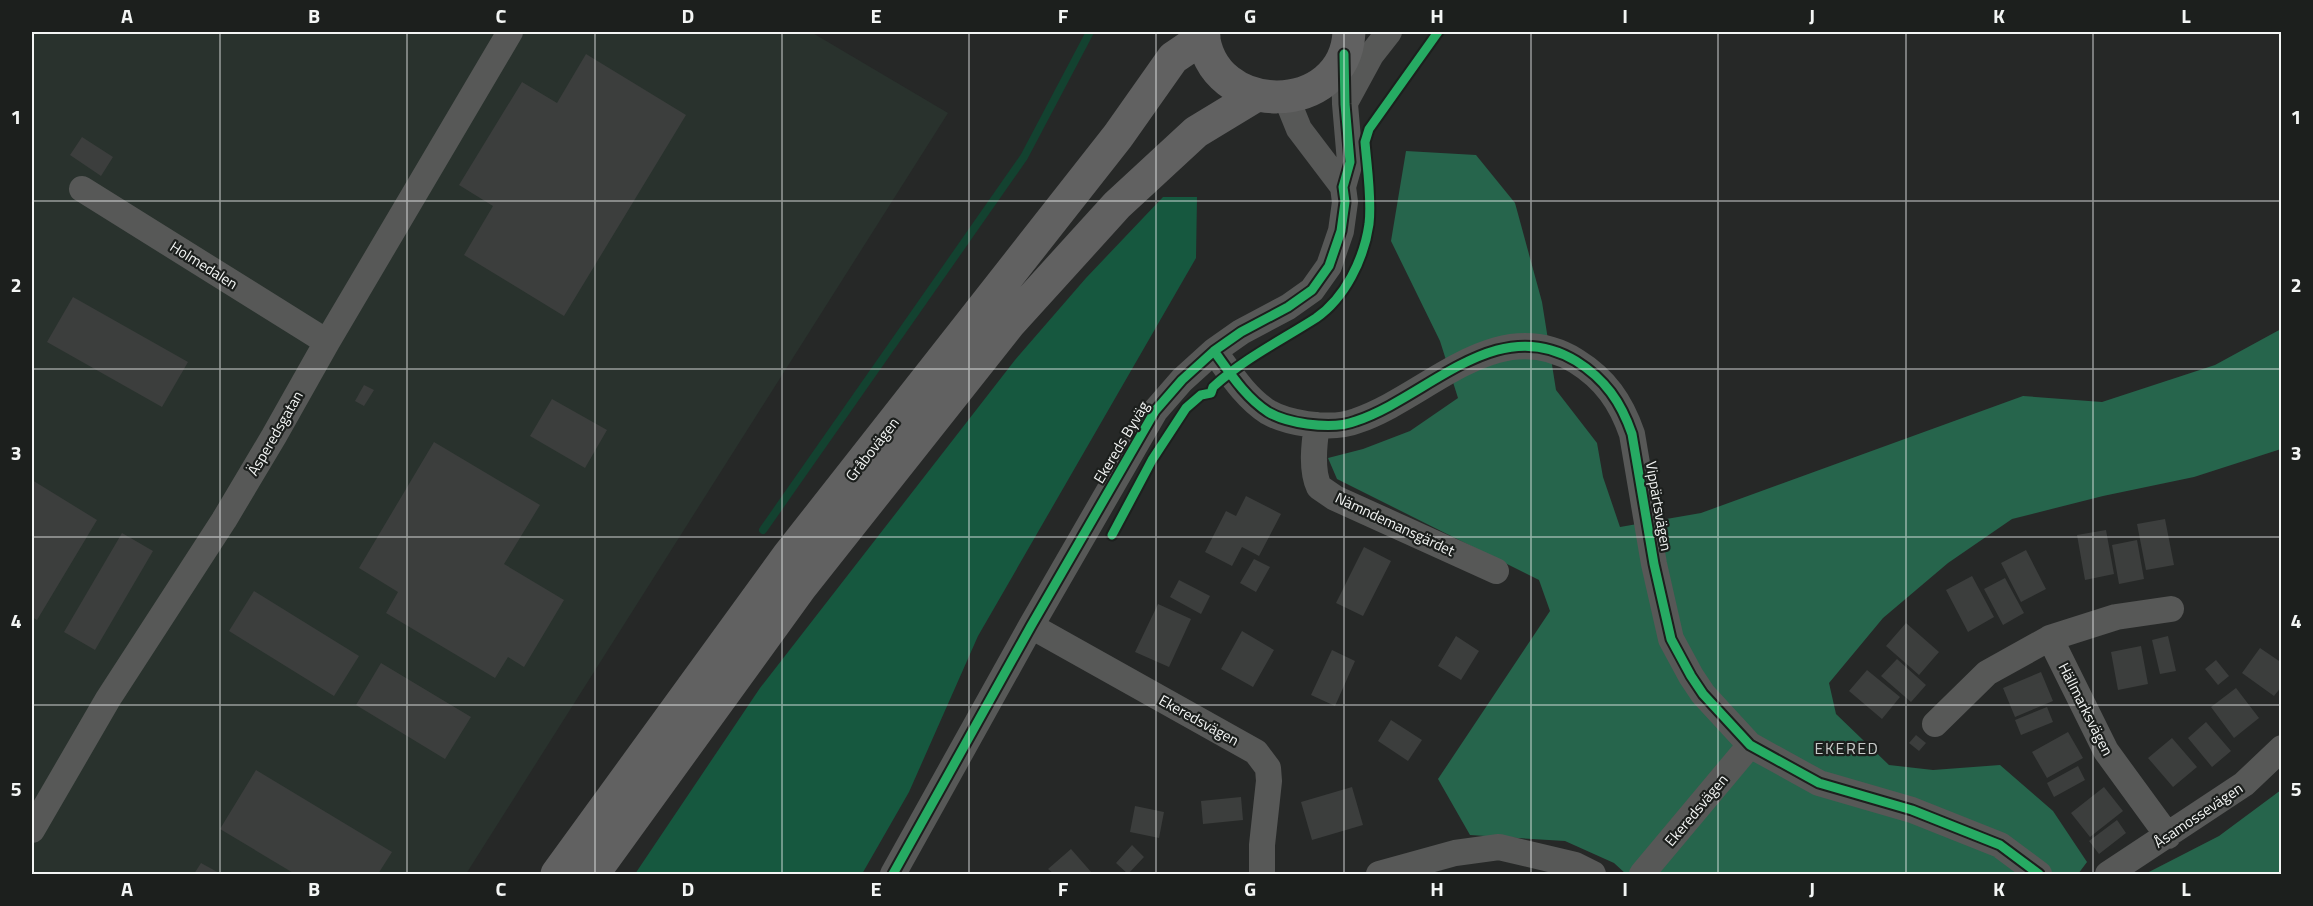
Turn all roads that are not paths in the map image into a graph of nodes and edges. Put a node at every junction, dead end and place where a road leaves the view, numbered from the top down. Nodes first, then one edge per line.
1 (510, 32) edge
2 (1389, 32) edge
3 (1203, 34) edge
4 (1347, 43) edge
5 (1272, 96) junction
6 (1345, 104) junction
7 (1343, 187) junction
8 (82, 189) dead end
9 (327, 342) junction
10 (1214, 351) junction
11 (1317, 425) junction
12 (1496, 571) dead end
13 (2171, 609) dead end
14 (1031, 626) junction
15 (2050, 638) junction
16 (1935, 724) dead end
17 (1750, 745) junction
18 (2282, 748) edge
19 (32, 830) edge
20 (2168, 836) junction
21 (557, 874) edge
22 (593, 874) edge
23 (893, 874) edge
24 (1263, 874) edge
25 (1379, 874) edge
26 (1593, 874) edge
27 (1641, 874) edge
28 (2039, 874) edge
29 (2108, 874) edge

1 - 9 street, Äsperedsgatan
2 - 6 street
3 - 5 main road
3 - 21 main road, Gråbovägen
4 - 5 main road, Gråbovägen
4 - 6 street, Ekereds Byväg
5 - 7 street
5 - 22 main road, Gråbovägen
6 - 7 street, Ekereds Byväg
7 - 10 street, Ekereds Byväg
8 - 9 street, Holmedalen
9 - 19 street, Äsperedsgatan
10 - 11 street, Vippärtsvägen
10 - 14 street, Ekereds Byväg
11 - 12 street, Nämndemansgärdet
11 - 17 street, Vippärtsvägen
13 - 15 street
14 - 23 street, Ekereds Byväg
14 - 24 street, Ekeredsvägen
15 - 16 street
15 - 20 street, Hällmarksvägen
17 - 27 street, Ekeredsvägen
17 - 28 street, Vippärtsvägen
18 - 20 street, Åsamossevägen
20 - 29 street, Åsamossevägen
25 - 26 street

